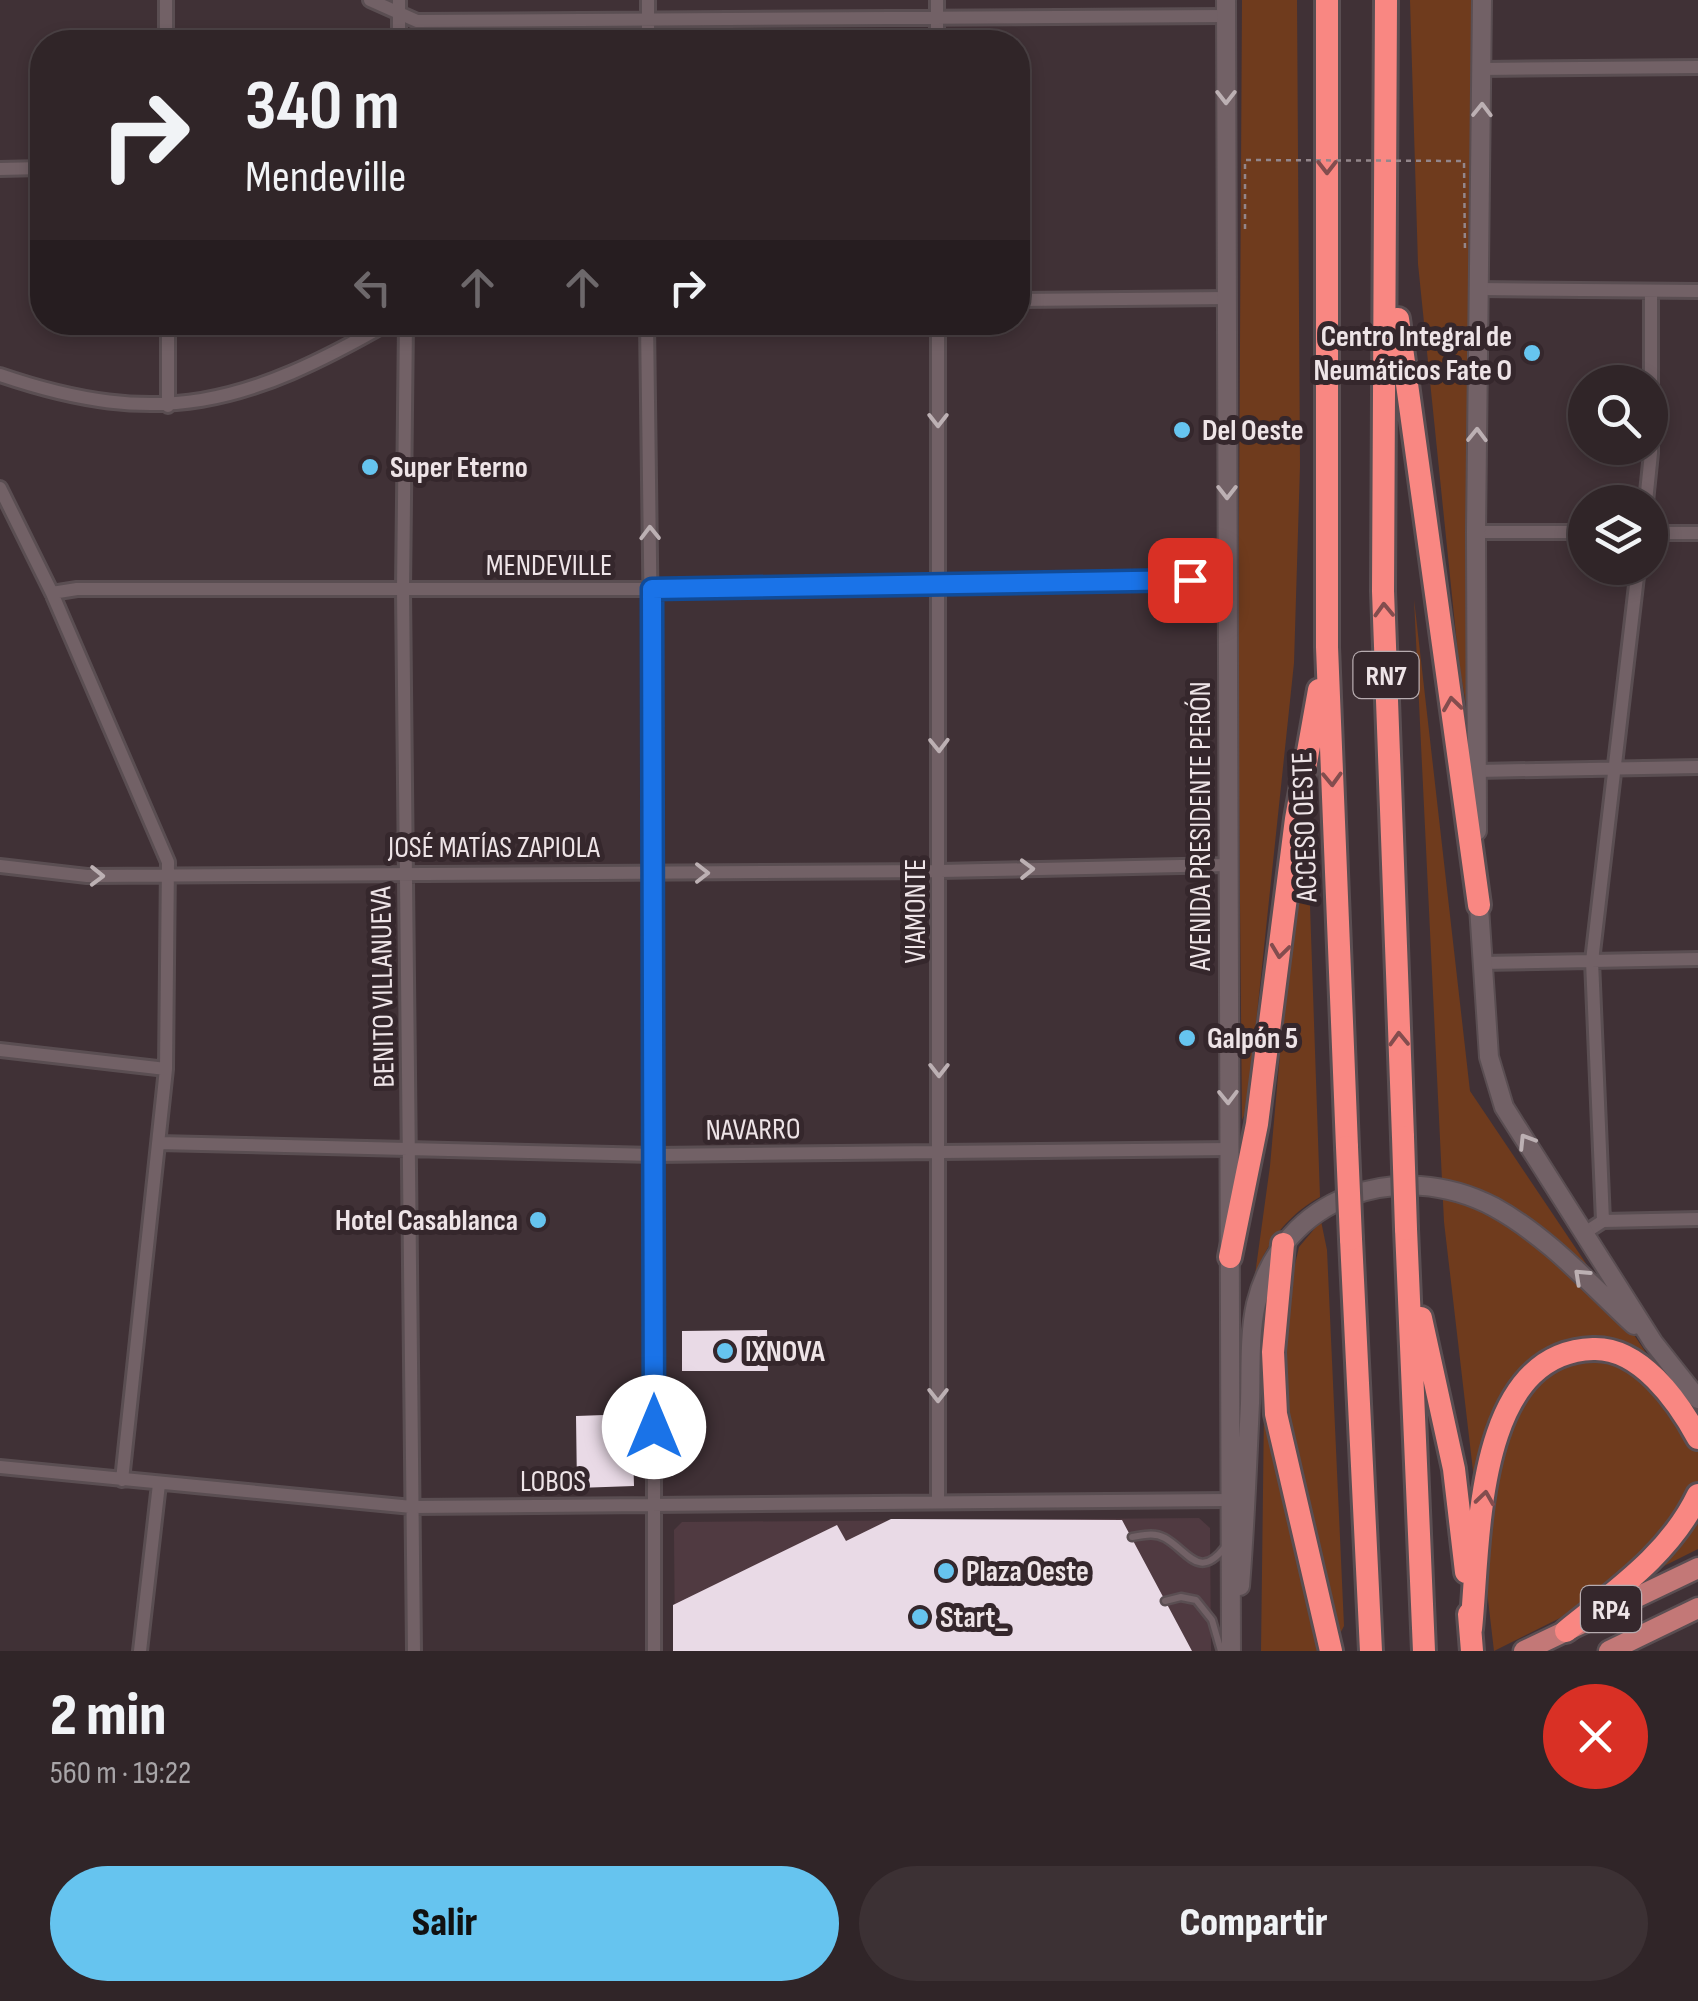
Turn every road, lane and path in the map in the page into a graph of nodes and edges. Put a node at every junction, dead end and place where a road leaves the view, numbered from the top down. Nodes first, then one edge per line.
1 (166, 0) edge
2 (370, 0) edge
3 (399, 0) edge
4 (648, 0) edge
5 (937, 0) edge
6 (1327, 0) edge
7 (1386, 0) edge
8 (1482, 0) edge
9 (1226, 8) edge
10 (399, 16) junction
11 (937, 16) junction
12 (648, 20) junction
13 (166, 30) edge
14 (400, 30) edge
15 (648, 30) edge
16 (937, 30) edge
17 (1698, 68) edge
18 (1482, 69) junction
19 (0, 168) edge
20 (30, 168) edge
21 (1387, 213) junction
22 (1245, 229) dead end
23 (1464, 253) dead end
24 (1480, 289) junction
25 (1650, 291) junction
26 (1698, 291) edge
27 (1228, 298) junction
28 (1030, 300) edge
29 (168, 335) edge
30 (364, 335) edge
31 (406, 335) edge
32 (647, 335) edge
33 (938, 335) edge
34 (0, 375) edge
35 (168, 406) junction
36 (1648, 485) edge
37 (0, 488) edge
38 (1476, 532) junction
39 (1568, 532) edge
40 (1668, 533) edge
41 (1698, 533) edge
42 (1226, 580) junction
43 (938, 584) junction
44 (1636, 585) edge
45 (652, 589) junction
46 (402, 590) junction
47 (52, 593) junction
48 (1327, 647) junction
49 (1698, 767) edge
50 (1613, 768) junction
51 (1477, 771) junction
52 (1228, 865) junction
53 (0, 866) edge
54 (940, 871) junction
55 (406, 872) junction
56 (654, 873) junction
57 (169, 876) junction
58 (1478, 905) junction
59 (1698, 959) edge
60 (1592, 961) junction
61 (1480, 963) junction
62 (0, 1050) edge
63 (0, 1058) edge
64 (166, 1069) junction
65 (158, 1143) junction
66 (410, 1146) junction
67 (1229, 1149) junction
68 (938, 1152) junction
69 (654, 1156) junction
70 (1698, 1219) edge
71 (1603, 1220) junction
72 (1583, 1234) junction
73 (1282, 1244) junction
74 (1230, 1257) junction
75 (1408, 1261) junction
76 (1653, 1342) junction
77 (1698, 1399) edge
78 (1698, 1438) edge
79 (0, 1467) edge
80 (122, 1480) junction
81 (160, 1484) junction
82 (1698, 1495) edge
83 (938, 1500) junction
84 (1228, 1500) junction
85 (654, 1505) junction
86 (412, 1507) junction
87 (1132, 1537) dead end
88 (1229, 1542) junction
89 (1698, 1568) edge
90 (1165, 1600) dead end
91 (1698, 1608) edge
92 (1566, 1631) junction
93 (1471, 1637) edge
94 (1423, 1644) edge
95 (140, 1651) edge
96 (414, 1651) edge
97 (654, 1651) edge
98 (1221, 1651) edge
99 (1233, 1651) edge
100 (1331, 1651) edge
101 (1370, 1651) edge
102 (1524, 1651) edge
103 (1609, 1651) edge

1 - 13 street
2 - 10 street
3 - 10 street
4 - 12 street
5 - 11 street
6 -> 48 highway, ACCESO OESTE / RN7
7 - 21 highway, RN7
8 - 18 street
9 - 11 street
9 -> 27 street, AVENIDA PRESIDENTE PERÓN
10 - 12 street
10 - 14 street
11 - 12 street
11 - 16 street
12 - 15 street
17 - 18 street
24 -> 18 street
19 - 20 street
58 -> 21 highway
75 -> 21 highway, RN7, bridge
22 - 23 path, bridge
24 - 25 street
38 -> 24 street
25 - 26 street
25 - 36 street
27 - 28 street
27 -> 42 street, AVENIDA PRESIDENTE PERÓN
29 - 35 street
30 - 35 street
31 - 46 street, BENITO VILLANUEVA
45 -> 32 street
33 -> 43 street, VIAMONTE
34 - 35 street
37 - 47 street
38 - 39 street
38 - 51 street
40 - 41 street
42 - 43 street, MENDEVILLE
42 - 52 street, AVENIDA PRESIDENTE PERÓN
43 - 45 street, MENDEVILLE
43 -> 54 street, VIAMONTE
44 - 50 street
45 - 46 street, MENDEVILLE
45 - 56 street
46 - 47 street, MENDEVILLE
46 - 55 street, BENITO VILLANUEVA
47 - 57 street
48 -> 74 highway
48 -> 101 highway, ACCESO OESTE / RN7, bridge
49 - 50 street
50 - 51 street
50 - 60 street
51 - 58 street
54 -> 52 street, JOSÉ MATÍAS ZAPIOLA
52 -> 67 street, AVENIDA PRESIDENTE PERÓN
53 -> 57 street, JOSÉ MATÍAS ZAPIOLA
56 -> 54 street, JOSÉ MATÍAS ZAPIOLA
54 -> 68 street, VIAMONTE
55 - 56 street, JOSÉ MATÍAS ZAPIOLA
55 - 57 street, JOSÉ MATÍAS ZAPIOLA
55 - 66 street, BENITO VILLANUEVA
56 - 69 street
57 - 64 street
58 - 61 street
59 - 60 street
60 - 61 street
60 - 71 street
72 -> 61 street
62 - 63 street
62 - 64 street
64 - 65 street
65 - 66 street, NAVARRO
65 - 80 street
66 - 69 street, NAVARRO
66 - 86 street, BENITO VILLANUEVA
67 - 68 street, NAVARRO
67 - 74 street, AVENIDA PRESIDENTE PERÓN
68 - 69 street, NAVARRO
68 -> 83 street, VIAMONTE
69 - 85 street
70 - 71 street
71 - 72 street
72 - 76 street
76 -> 73 street
73 - 99 street
73 - 100 highway
74 - 84 street, AVENIDA PRESIDENTE PERÓN
75 - 93 highway
75 - 94 highway, RN7
76 - 77 street
93 -> 78 highway
79 - 80 street, LOBOS
80 - 81 street, LOBOS
81 - 86 street, LOBOS
81 - 95 street
82 - 92 highway
83 - 84 street, LOBOS
83 - 85 street, LOBOS
84 - 88 street, AVENIDA PRESIDENTE PERÓN
85 - 86 street, LOBOS
85 - 97 street
86 - 96 street, BENITO VILLANUEVA
87 - 88 lane
88 - 99 street, AVENIDA PRESIDENTE PERÓN
89 - 92 main road, RP4
90 - 98 lane
91 - 103 main road, RP4
92 - 102 main road, RP4

